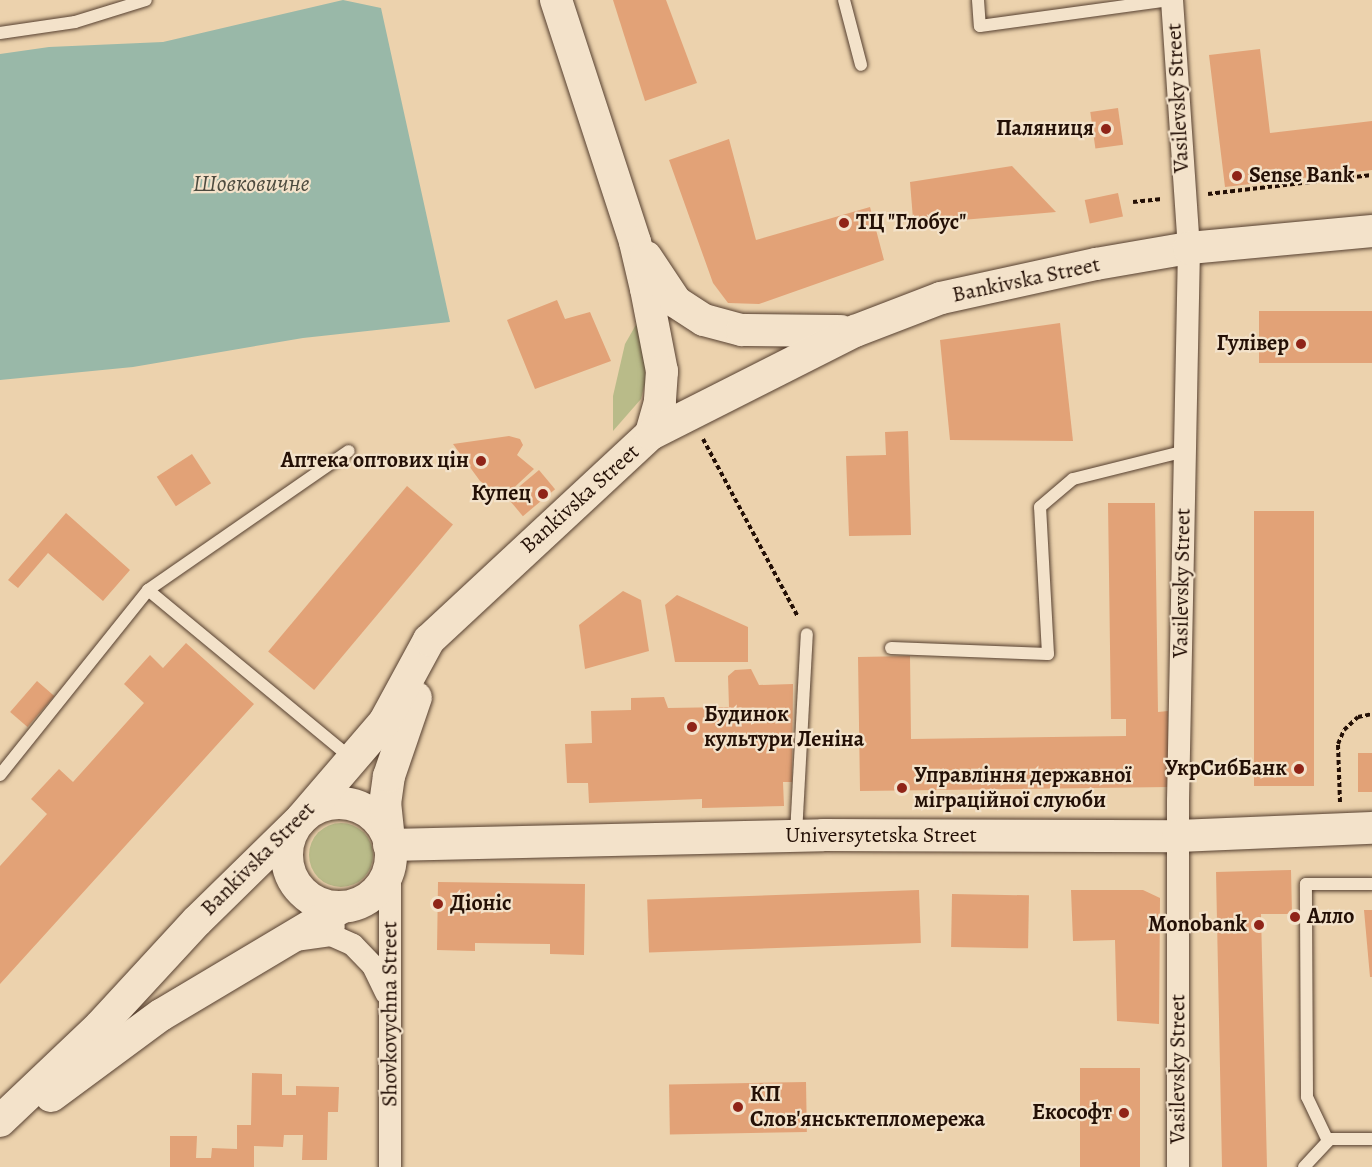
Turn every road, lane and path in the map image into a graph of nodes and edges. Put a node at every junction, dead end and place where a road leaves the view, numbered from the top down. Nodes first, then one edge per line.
1 (146, 0) edge
2 (556, 0) edge
3 (844, 0) edge
4 (978, 0) edge
5 (1172, 0) edge
6 (0, 33) edge
7 (861, 65) dead end
8 (1372, 175) edge
9 (1184, 196) junction
10 (1133, 202) dead end
11 (1372, 231) edge
12 (635, 242) junction
13 (1189, 248) junction
14 (855, 330) junction
15 (689, 412) junction
16 (651, 434) junction
17 (349, 451) dead end
18 (1185, 451) junction
19 (148, 590) junction
20 (807, 634) joint
21 (429, 640) junction
22 (891, 648) dead end
23 (1372, 714) edge
24 (352, 759) junction
25 (0, 776) edge
26 (302, 818) junction
27 (1372, 828) edge
28 (1341, 829) junction
29 (796, 836) junction
30 (1178, 836) junction
31 (390, 849) junction
32 (1372, 884) edge
33 (324, 907) junction
34 (353, 945) junction
35 (272, 948) junction
36 (388, 997) junction
37 (0, 1121) edge
38 (0, 1133) edge
39 (1372, 1139) edge
40 (1328, 1141) junction
41 (390, 1167) edge
42 (1178, 1167) edge
43 (1304, 1167) edge

1 - 6 lane
2 - 12 street
3 - 7 lane
4 - 5 lane
5 - 9 street, Vasilevsky Street
8 - 9 path
9 - 10 path
9 - 13 street, Vasilevsky Street
11 - 13 street, Bankivska Street
12 - 14 street
12 - 16 street
13 - 14 street, Bankivska Street
13 - 18 street, Vasilevsky Street
14 - 15 street, Bankivska Street
15 - 16 street, Bankivska Street
15 - 20 path
16 - 21 street, Bankivska Street
17 - 19 lane
18 - 22 lane
18 - 30 street, Vasilevsky Street
19 - 24 lane
19 - 25 lane
20 - 29 lane
21 - 24 street, Bankivska Street
21 - 31 street, Shovkovychna Street
23 - 28 path
24 - 26 street, Bankivska Street
26 - 31 street
26 - 33 street
26 - 37 street, Bankivska Street
27 - 28 street, Universytetska Street
28 - 30 street, Universytetska Street
29 - 30 street, Universytetska Street
29 - 31 street, Universytetska Street
30 - 42 street, Vasilevsky Street
31 - 33 street
31 - 36 street, Shovkovychna Street
32 - 40 lane
33 - 34 street
33 - 35 street
34 - 35 street
34 - 36 street
35 - 38 street
36 - 41 street, Shovkovychna Street
39 - 40 lane
40 - 43 lane

